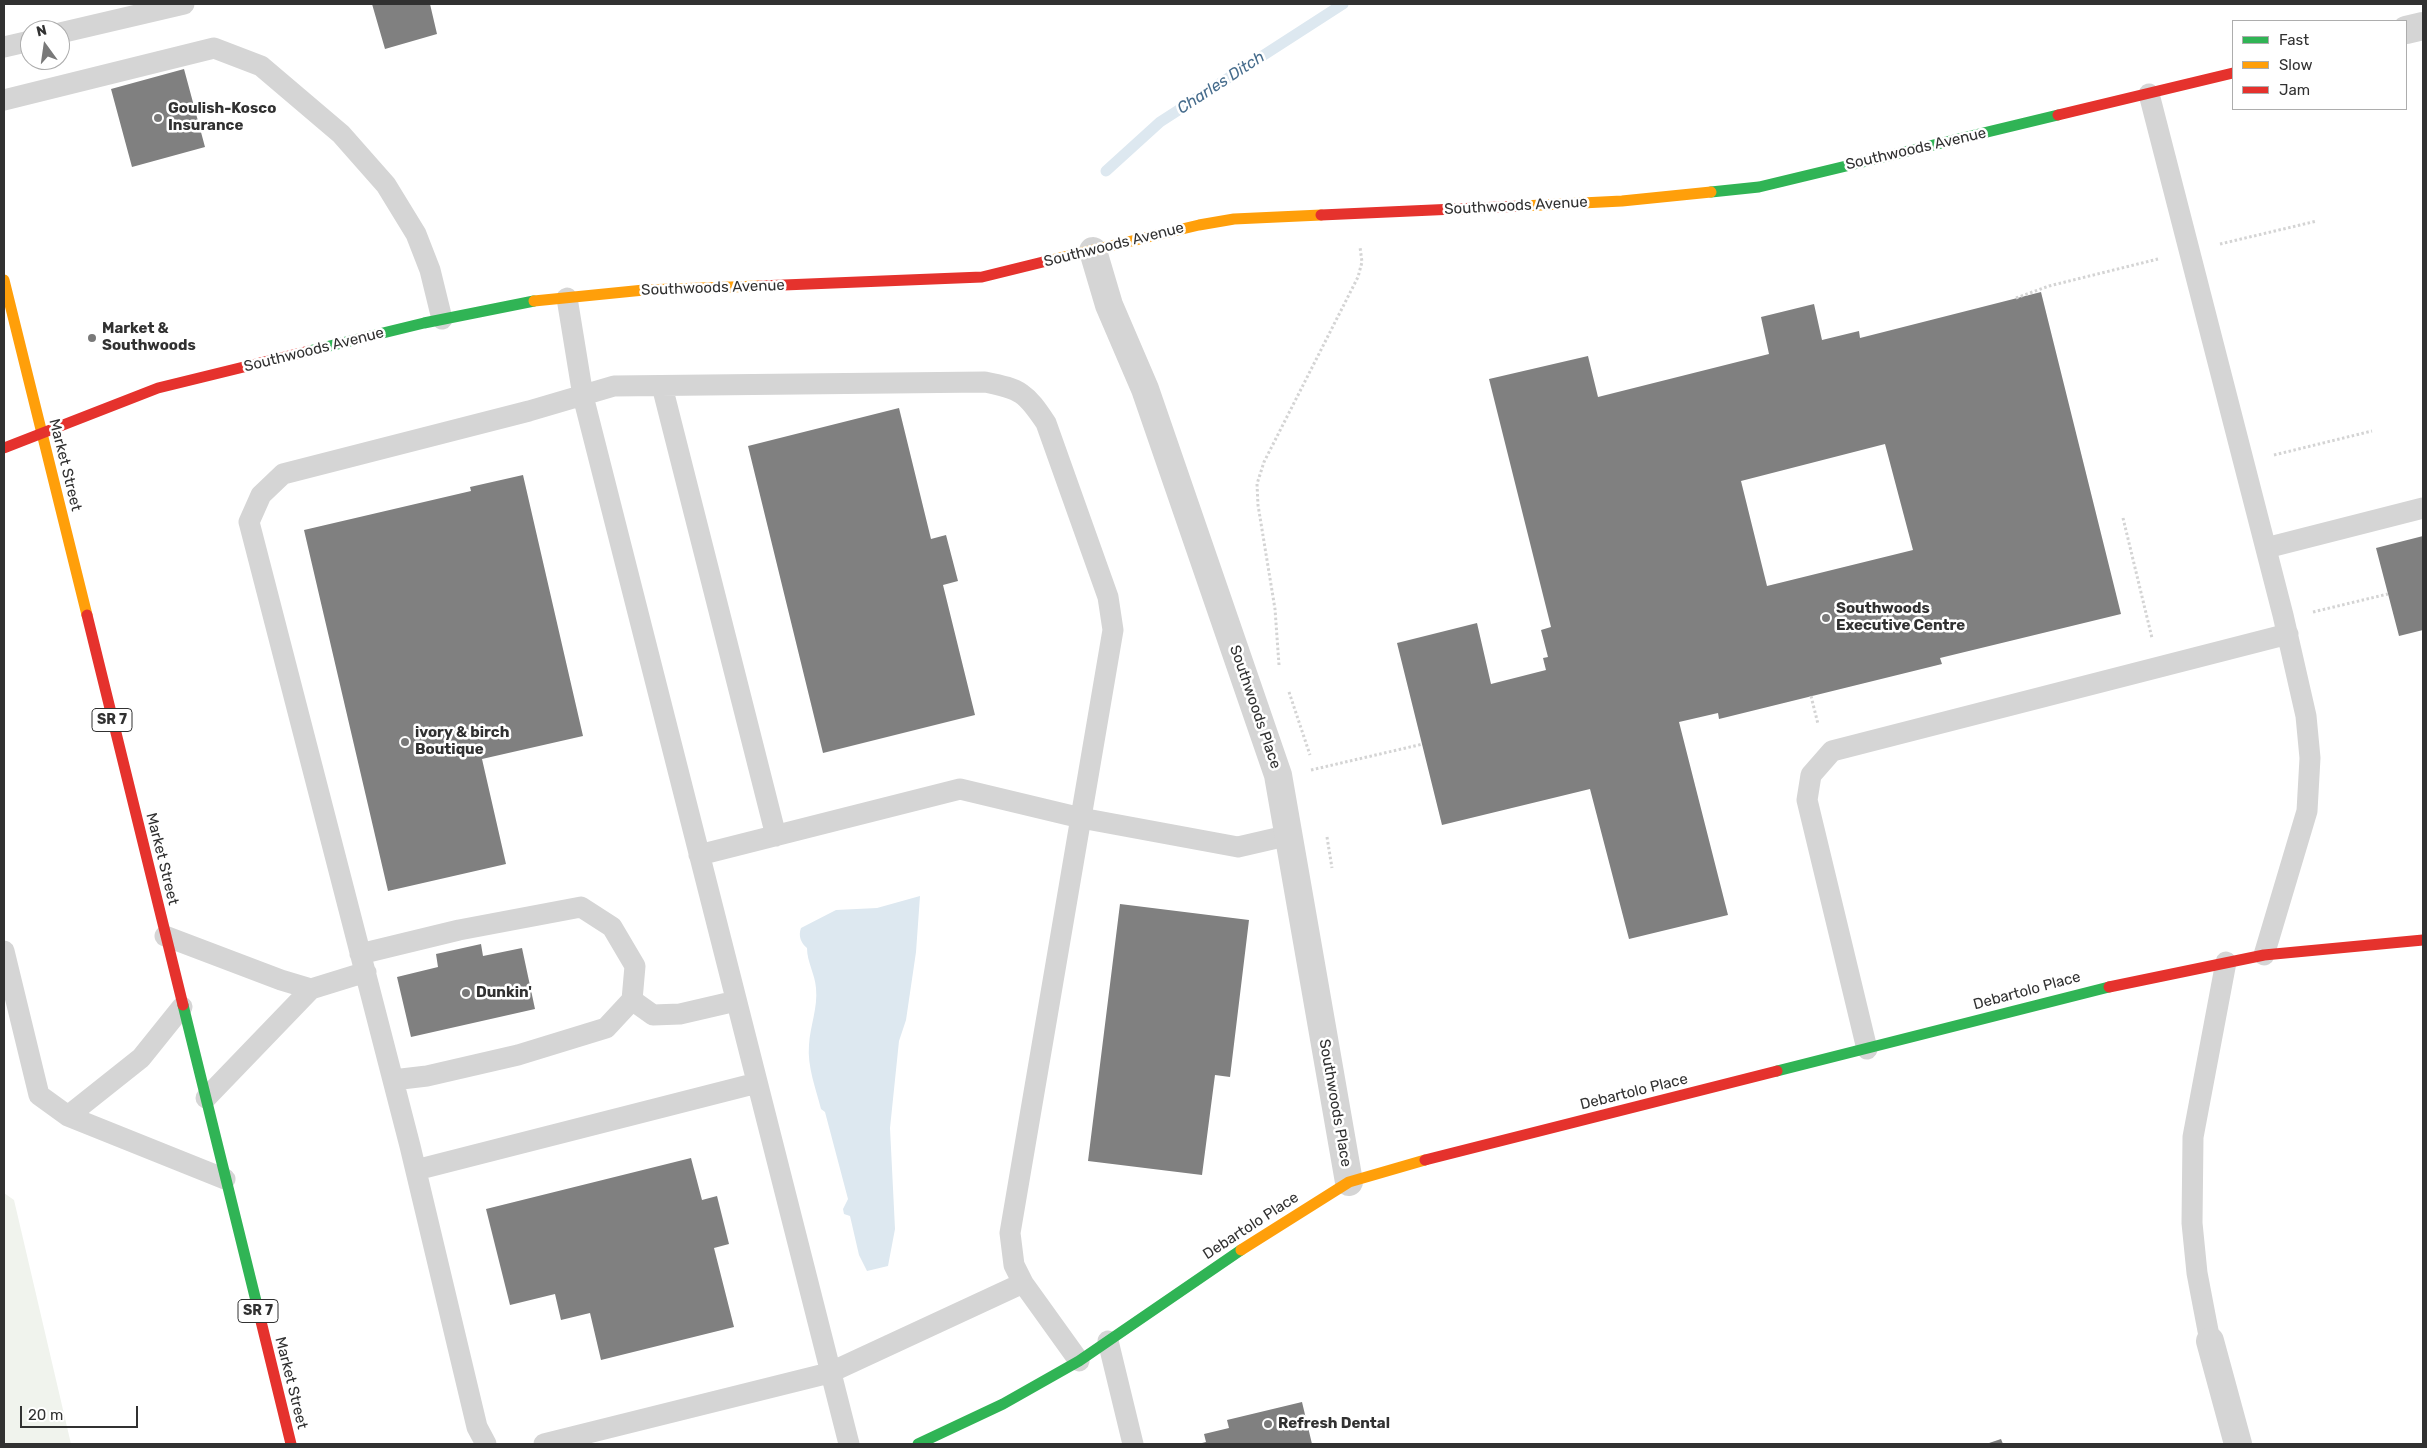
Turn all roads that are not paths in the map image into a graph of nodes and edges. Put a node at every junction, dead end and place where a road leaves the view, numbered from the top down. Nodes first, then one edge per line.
1 (184, 4) edge
2 (2423, 26) edge
3 (2407, 30) edge
4 (70, 31) edge
5 (20, 43) edge
6 (4, 47) edge
7 (2232, 73) edge
8 (2149, 94) junction
9 (4, 100) edge
10 (1093, 251) junction
11 (4, 280) edge
12 (566, 298) junction
13 (442, 319) junction
14 (12, 345) edge
15 (662, 386) junction
16 (583, 396) junction
17 (42, 434) junction
18 (4, 448) edge
19 (2423, 508) edge
20 (2266, 548) junction
21 (2288, 634) junction
22 (1081, 818) junction
23 (1290, 835) junction
24 (776, 836) junction
25 (699, 855) junction
26 (165, 936) junction
27 (2423, 940) edge
28 (4, 951) edge
29 (2264, 955) junction
30 (2226, 962) junction
31 (363, 963) junction
32 (311, 989) junction
33 (632, 1000) junction
34 (736, 1001) junction
35 (182, 1008) junction
36 (1867, 1049) junction
37 (393, 1080) junction
38 (757, 1083) junction
39 (206, 1098) junction
40 (68, 1116) junction
41 (416, 1170) junction
42 (225, 1179) junction
43 (1349, 1182) junction
44 (1023, 1282) junction
45 (1108, 1341) junction
46 (2210, 1341) joint
47 (1079, 1361) junction
48 (830, 1373) junction
49 (291, 1444) edge
50 (486, 1444) edge
51 (544, 1444) edge
52 (849, 1444) edge
53 (918, 1444) edge
54 (1133, 1444) edge
55 (2238, 1444) edge

1 - 4 lane
2 - 3 street
5 - 6 lane
7 - 8 street, Southwoods Avenue
8 - 10 street, Southwoods Avenue
8 - 20 lane
9 - 13 lane
10 - 12 street, Southwoods Avenue
10 - 23 street, Southwoods Place
11 - 14 street, Market Street / SR 7
12 - 13 street, Southwoods Avenue
12 - 16 lane
13 - 17 street, Southwoods Avenue
14 - 17 street, Market Street / SR 7
15 - 16 lane
15 - 22 lane
15 - 24 lane
16 - 25 lane
16 - 31 lane
17 - 18 street, Southwoods Avenue
17 - 26 street, Market Street / SR 7
19 - 20 lane
20 - 21 lane
21 - 29 lane
21 - 36 lane
22 - 23 lane
22 - 24 lane
22 - 44 lane
23 - 43 street, Southwoods Place
24 - 25 lane
25 - 34 lane
26 - 32 lane
26 - 35 street, Market Street / SR 7
27 - 29 street, Debartolo Place
28 - 40 lane
29 - 30 street, Debartolo Place
30 - 36 street, Debartolo Place
30 - 46 lane
31 - 32 lane
31 - 33 lane
31 - 37 lane
32 - 39 lane
33 - 34 lane
33 - 37 lane
34 - 38 lane
35 - 39 street, Market Street / SR 7
35 - 40 lane
36 - 43 street, Debartolo Place
37 - 41 lane
38 - 41 lane
38 - 48 lane
39 - 42 street, Market Street / SR 7
40 - 42 lane
41 - 50 lane
42 - 49 street, Market Street / SR 7
43 - 45 street, Debartolo Place
44 - 47 lane
44 - 48 lane
45 - 47 street, Debartolo Place
45 - 54 lane
46 - 55 street
47 - 53 street, Debartolo Place
48 - 51 lane
48 - 52 lane

